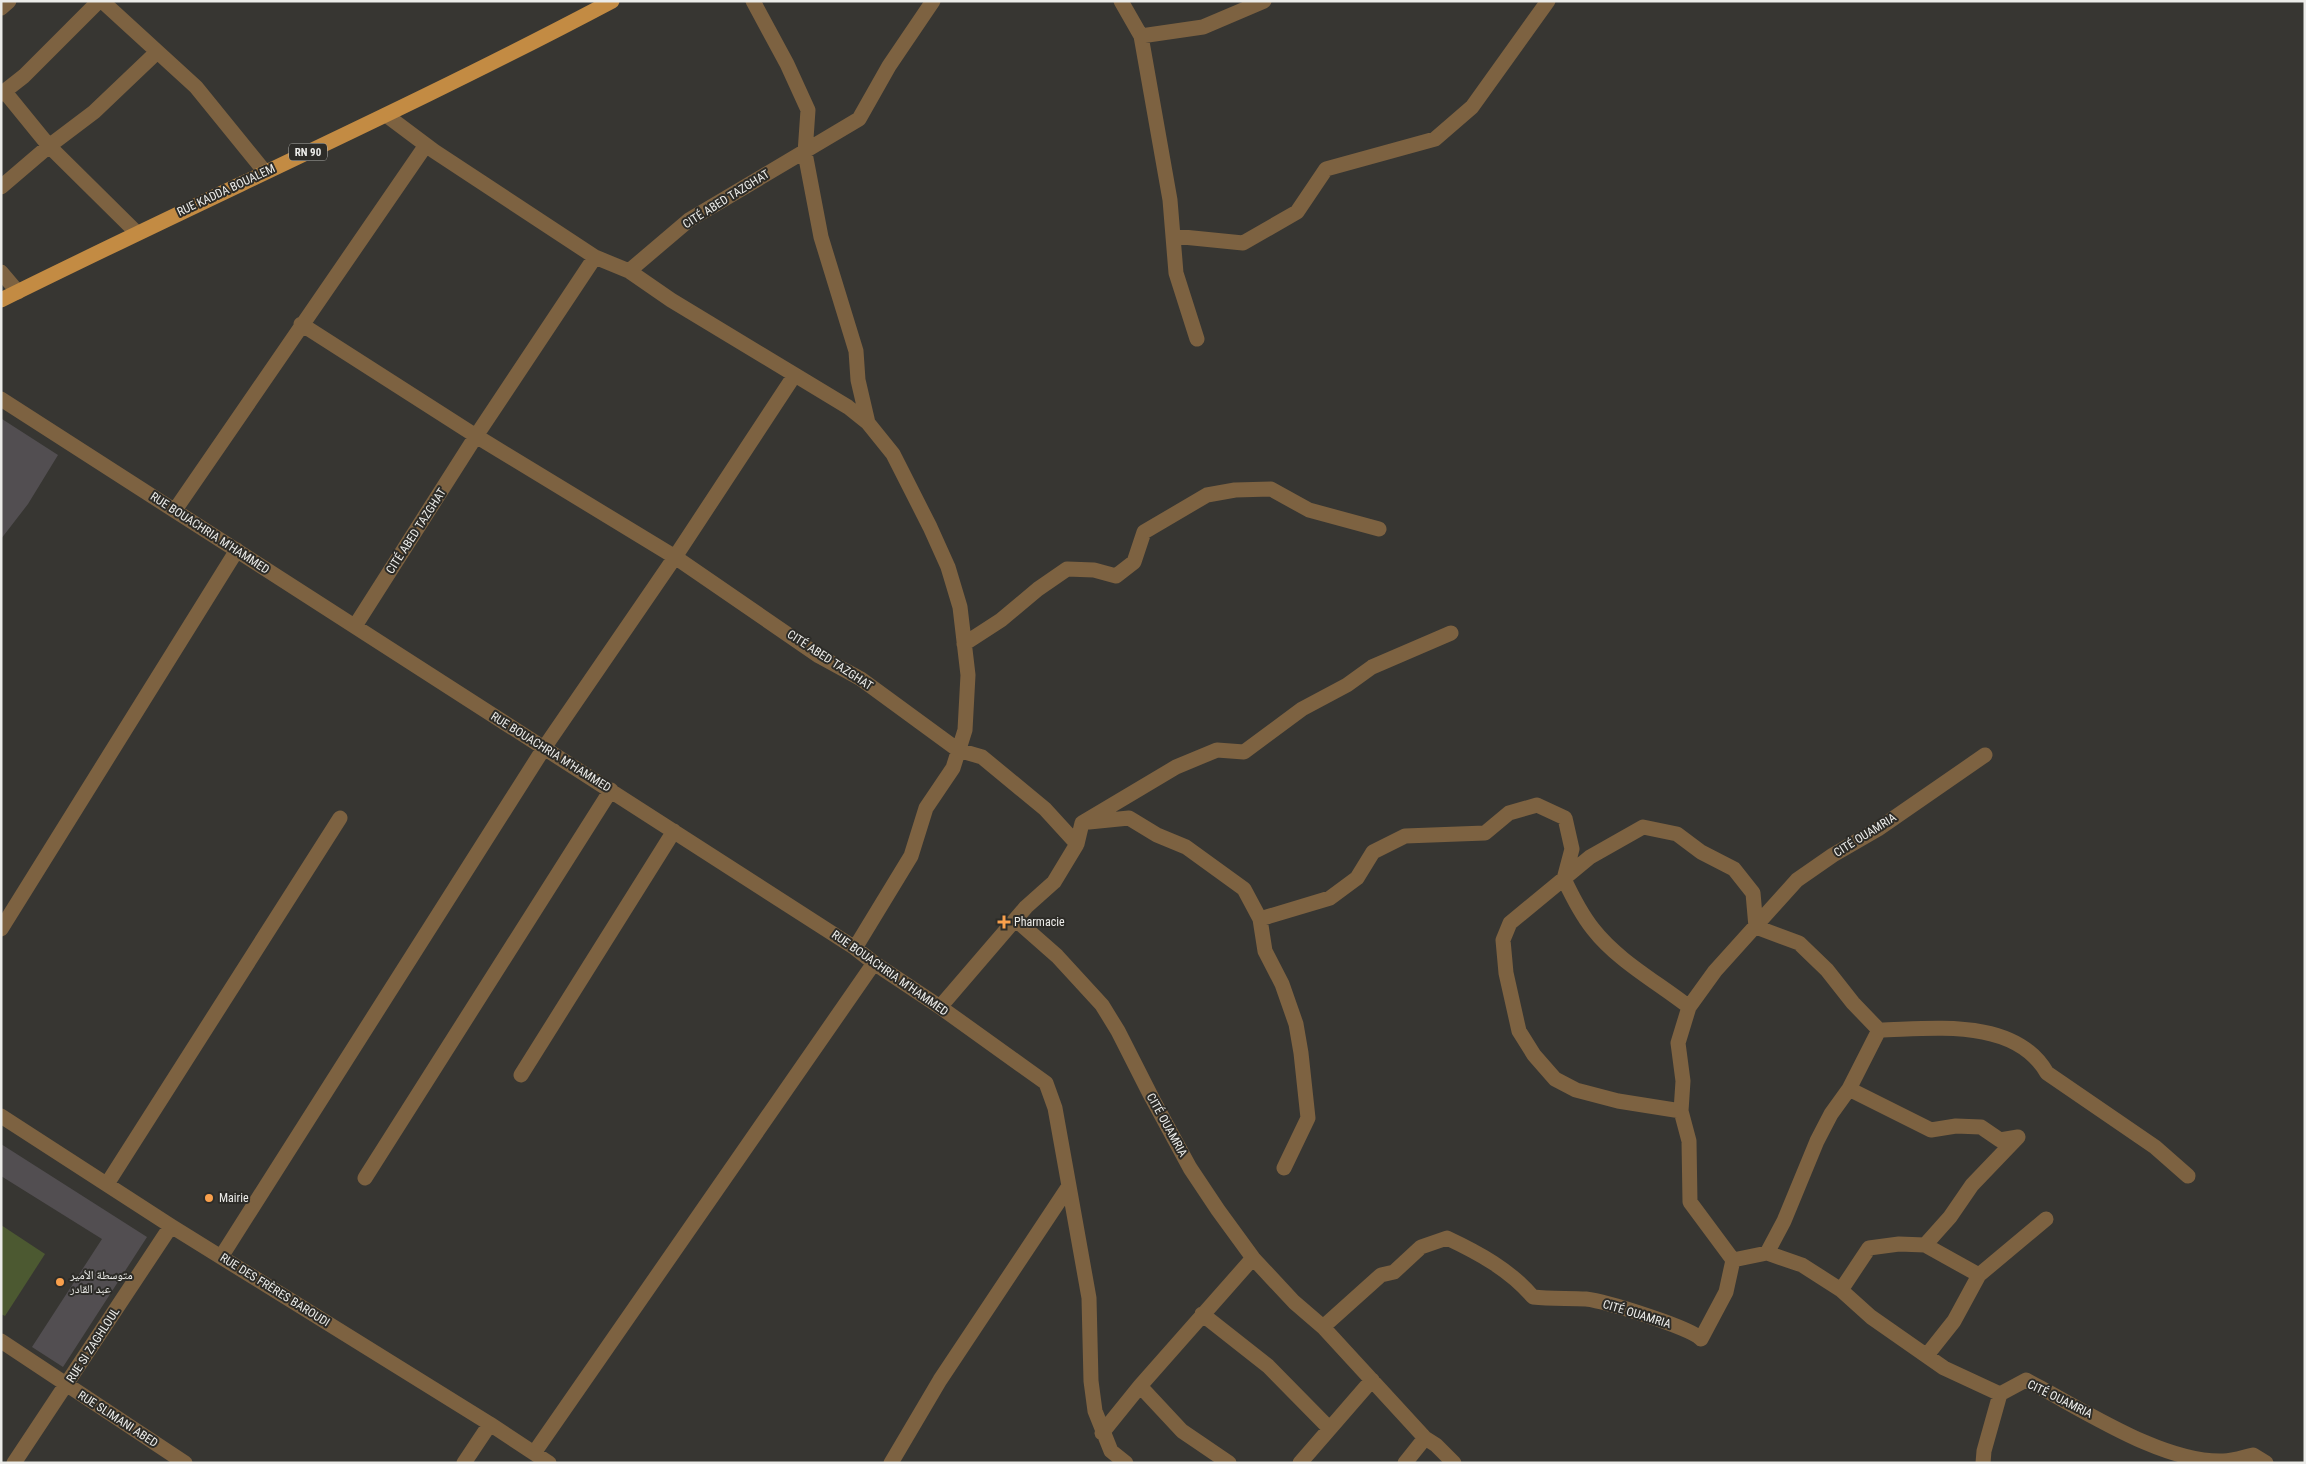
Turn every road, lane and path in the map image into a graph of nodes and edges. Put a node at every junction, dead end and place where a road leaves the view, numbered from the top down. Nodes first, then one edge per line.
1 (9, 1) edge
2 (100, 1) edge
3 (612, 1) edge
4 (754, 1) edge
5 (933, 1) edge
6 (1122, 1) edge
7 (1264, 1) edge
8 (1548, 1) edge
9 (1, 8) edge
10 (1141, 36) junction
11 (157, 52) junction
12 (3, 93) edge
13 (386, 115) junction
14 (426, 145) junction
15 (49, 146) junction
16 (805, 153) junction
17 (265, 172) junction
18 (1, 187) edge
19 (137, 233) junction
20 (1173, 236) junction
21 (595, 257) junction
22 (629, 271) junction
23 (1, 272) edge
24 (18, 292) junction
25 (1, 300) edge
26 (302, 324) junction
27 (1197, 339) dead end
28 (794, 376) junction
29 (1, 399) edge
30 (868, 423) junction
31 (476, 436) junction
32 (175, 510) junction
33 (1379, 529) dead end
34 (237, 550) junction
35 (674, 556) junction
36 (355, 626) junction
37 (1451, 634) dead end
38 (964, 644) junction
39 (544, 748) junction
40 (958, 750) junction
41 (1985, 755) dead end
42 (611, 790) junction
43 (340, 818) dead end
44 (1082, 823) junction
45 (674, 831) junction
46 (1077, 844) junction
47 (1564, 879) junction
48 (1260, 919) junction
49 (1016, 920) junction
50 (1756, 927) junction
51 (1, 929) edge
52 (855, 948) junction
53 (874, 963) junction
54 (940, 1007) junction
55 (1688, 1007) junction
56 (1879, 1030) junction
57 (521, 1075) dead end
58 (1849, 1089) junction
59 (1681, 1111) junction
60 (1, 1116) edge
61 (1284, 1168) dead end
62 (2188, 1176) dead end
63 (365, 1178) dead end
64 (107, 1184) junction
65 (1069, 1186) junction
66 (2046, 1218) dead end
67 (171, 1226) junction
68 (1925, 1245) junction
69 (1767, 1253) junction
70 (221, 1257) junction
71 (1253, 1258) junction
72 (1733, 1260) junction
73 (1980, 1275) junction
74 (1841, 1290) junction
75 (1202, 1314) junction
76 (1323, 1327) junction
77 (1, 1341) edge
78 (1927, 1355) junction
79 (1372, 1380) junction
80 (67, 1385) junction
81 (1140, 1386) junction
82 (2000, 1394) junction
83 (490, 1424) junction
84 (1329, 1428) junction
85 (1102, 1433) junction
86 (1425, 1438) junction
87 (534, 1453) junction
88 (14, 1463) edge
89 (185, 1463) edge
90 (464, 1463) edge
91 (549, 1463) edge
92 (891, 1463) edge
93 (1126, 1463) edge
94 (1229, 1463) edge
95 (1300, 1463) edge
96 (1405, 1463) edge
97 (1454, 1463) edge
98 (1983, 1463) edge
99 (2266, 1463) edge

1 - 9 street
2 - 11 street
2 - 12 street
3 - 13 main road, RUE KADDA BOUALEM / RN 90
4 - 16 street
5 - 16 street, CITÉ ABED TAZGHAT
6 - 10 street
7 - 10 street
8 - 20 street
10 - 20 street
11 - 15 street
11 - 17 street
12 - 15 street
13 - 14 street
13 - 17 main road, RUE KADDA BOUALEM / RN 90
14 - 21 street
14 - 26 street
15 - 18 street
15 - 19 street
16 - 22 street, CITÉ ABED TAZGHAT
16 - 30 street
17 - 19 main road, RUE KADDA BOUALEM / RN 90
19 - 24 main road, RUE KADDA BOUALEM / RN 90
20 - 27 street
21 - 22 street
21 - 31 street, CITÉ ABED TAZGHAT
22 - 28 street
23 - 24 street
24 - 25 main road, RUE KADDA BOUALEM / RN 90
26 - 31 street, CITÉ ABED TAZGHAT
26 - 32 street
28 - 30 street
28 - 35 street
29 - 32 street, RUE BOUACHRIA M'HAMMED
30 - 38 street
31 - 35 street, CITÉ ABED TAZGHAT
31 - 36 street, CITÉ ABED TAZGHAT
32 - 34 street, RUE BOUACHRIA M'HAMMED
33 - 38 street
34 - 36 street, RUE BOUACHRIA M'HAMMED
34 - 51 street
35 - 39 street
35 - 40 street, CITÉ ABED TAZGHAT
36 - 39 street, RUE BOUACHRIA M'HAMMED
37 - 44 street
38 - 40 street
39 - 42 street, RUE BOUACHRIA M'HAMMED
39 - 70 street
40 - 46 street
40 - 52 street
41 - 50 street, CITÉ OUAMRIA
42 - 45 street, RUE BOUACHRIA M'HAMMED
42 - 63 street
43 - 64 street
44 - 46 street
44 - 48 street
45 - 52 street, RUE BOUACHRIA M'HAMMED
45 - 57 street
46 - 49 street
47 - 48 street
47 - 50 street
47 - 55 street
47 - 59 street
48 - 61 street
49 - 54 street
49 - 71 street, CITÉ OUAMRIA
50 - 55 street, CITÉ OUAMRIA
50 - 56 street
52 - 53 street, RUE BOUACHRIA M'HAMMED
53 - 54 street, RUE BOUACHRIA M'HAMMED
53 - 87 street
54 - 65 street, RUE BOUACHRIA M'HAMMED
55 - 59 street, CITÉ OUAMRIA
56 - 58 street
56 - 62 street
58 - 68 street
58 - 69 street
59 - 72 street, CITÉ OUAMRIA
60 - 64 street, RUE DES FRÈRES BAROUDI
64 - 67 street, RUE DES FRÈRES BAROUDI
65 - 85 street, RUE BOUACHRIA M'HAMMED
65 - 92 street
66 - 73 street
67 - 70 street, RUE DES FRÈRES BAROUDI
67 - 80 street, RUE SI ZAGHLOUL
68 - 73 street
68 - 74 street
69 - 72 street
69 - 74 street
70 - 83 street, RUE DES FRÈRES BAROUDI
71 - 75 street
71 - 76 street, CITÉ OUAMRIA
72 - 76 street, CITÉ OUAMRIA
73 - 78 street
74 - 78 street
75 - 81 street
75 - 84 street
76 - 79 street, CITÉ OUAMRIA
77 - 80 street, RUE SLIMANI ABED
78 - 82 street
79 - 84 street
79 - 86 street, CITÉ OUAMRIA
80 - 88 street, RUE SI ZAGHLOUL
80 - 89 street, RUE SLIMANI ABED
81 - 85 street
81 - 94 street
82 - 98 street
82 - 99 street, CITÉ OUAMRIA
83 - 87 street, RUE DES FRÈRES BAROUDI
83 - 90 street
84 - 95 street
85 - 93 street, RUE BOUACHRIA M'HAMMED
86 - 96 street
86 - 97 street, CITÉ OUAMRIA
87 - 91 street, RUE DES FRÈRES BAROUDI

